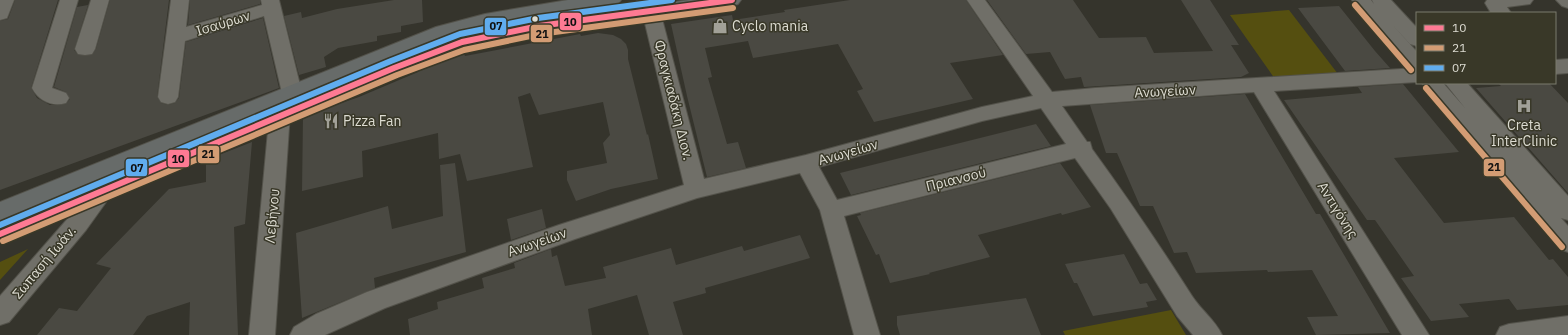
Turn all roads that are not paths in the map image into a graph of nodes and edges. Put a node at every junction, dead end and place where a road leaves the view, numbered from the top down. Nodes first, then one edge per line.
1 (6, 0) edge
2 (69, 0) edge
3 (100, 0) edge
4 (180, 0) edge
5 (612, 0) edge
6 (732, 0) edge
7 (976, 0) edge
8 (1360, 0) edge
9 (1381, 0) edge
10 (1524, 0) edge
11 (1565, 0) edge
12 (1568, 2) edge
13 (271, 4) edge
14 (648, 5) edge
15 (1501, 12) edge
16 (0, 14) edge
17 (175, 37) junction
18 (1416, 39) edge
19 (85, 49) dead end
20 (1416, 65) edge
21 (1416, 76) edge
22 (1433, 84) edge
23 (1456, 84) edge
24 (1260, 85) junction
25 (168, 97) dead end
26 (59, 98) dead end
27 (1047, 100) junction
28 (284, 102) junction
29 (1082, 148) junction
30 (806, 163) junction
31 (102, 190) junction
32 (696, 190) junction
33 (831, 210) junction
34 (1568, 211) edge
35 (0, 212) edge
36 (0, 234) edge
37 (1568, 242) edge
38 (0, 314) edge
39 (1568, 327) edge
40 (262, 335) edge
41 (303, 335) edge
42 (867, 335) edge
43 (1209, 335) edge
44 (1416, 335) edge
45 (1509, 335) edge

1 - 16 street
2 - 26 street
3 - 19 street
4 - 17 street, Ισαύρων
5 - 28 main road
6 - 14 main road
7 - 27 street
8 - 20 street
9 - 18 street
10 - 15 street
11 - 12 street
13 - 17 street, Ισαύρων
13 - 28 street, Ισαύρων
14 - 28 main road
14 - 32 street, Φραγκιαδάκη Διον.
17 - 25 street, Ισαύρων
21 - 24 street, Ανωγείων
22 - 37 street
23 - 34 street
24 - 27 street, Ανωγείων
24 - 44 street, Αντιγόνης
27 - 29 street
27 - 30 street, Ανωγείων
28 - 31 main road
28 - 35 main road
28 - 40 street, Λεβήνου
29 - 33 street, Πριανσού
29 - 43 street
30 - 32 street, Ανωγείων
30 - 33 street
31 - 36 main road
31 - 38 street, Σωπασή Ιωάν.
32 - 41 street, Ανωγείων
33 - 42 street
39 - 45 street

